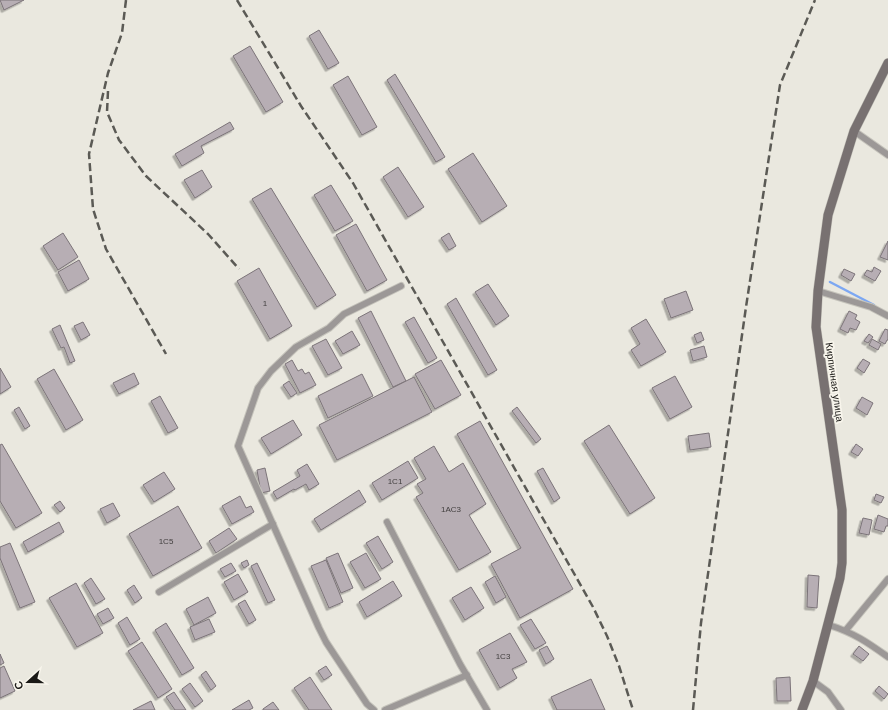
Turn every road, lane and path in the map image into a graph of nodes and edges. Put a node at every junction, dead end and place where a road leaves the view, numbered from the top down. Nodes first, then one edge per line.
1 (888, 63) edge
2 (854, 131) junction
3 (888, 155) edge
4 (401, 286) dead end
5 (818, 292) junction
6 (888, 316) edge
7 (387, 522) dead end
8 (273, 524) junction
9 (888, 579) edge
10 (158, 592) dead end
11 (829, 624) junction
12 (846, 630) junction
13 (888, 658) edge
14 (467, 675) junction
15 (813, 682) junction
16 (374, 710) edge
17 (385, 710) edge
18 (487, 710) edge
19 (802, 710) edge
20 (841, 710) edge

1 - 2 street, Кирпичная улица
2 - 3 street
2 - 5 street, Кирпичная улица
4 - 8 street
5 - 6 street
5 - 11 street, Кирпичная улица
7 - 14 street
8 - 10 street
8 - 16 street
9 - 12 street
11 - 12 street
11 - 15 street, Кирпичная улица
12 - 13 street
14 - 17 street
14 - 18 street
15 - 19 street, Кирпичная улица
15 - 20 street

